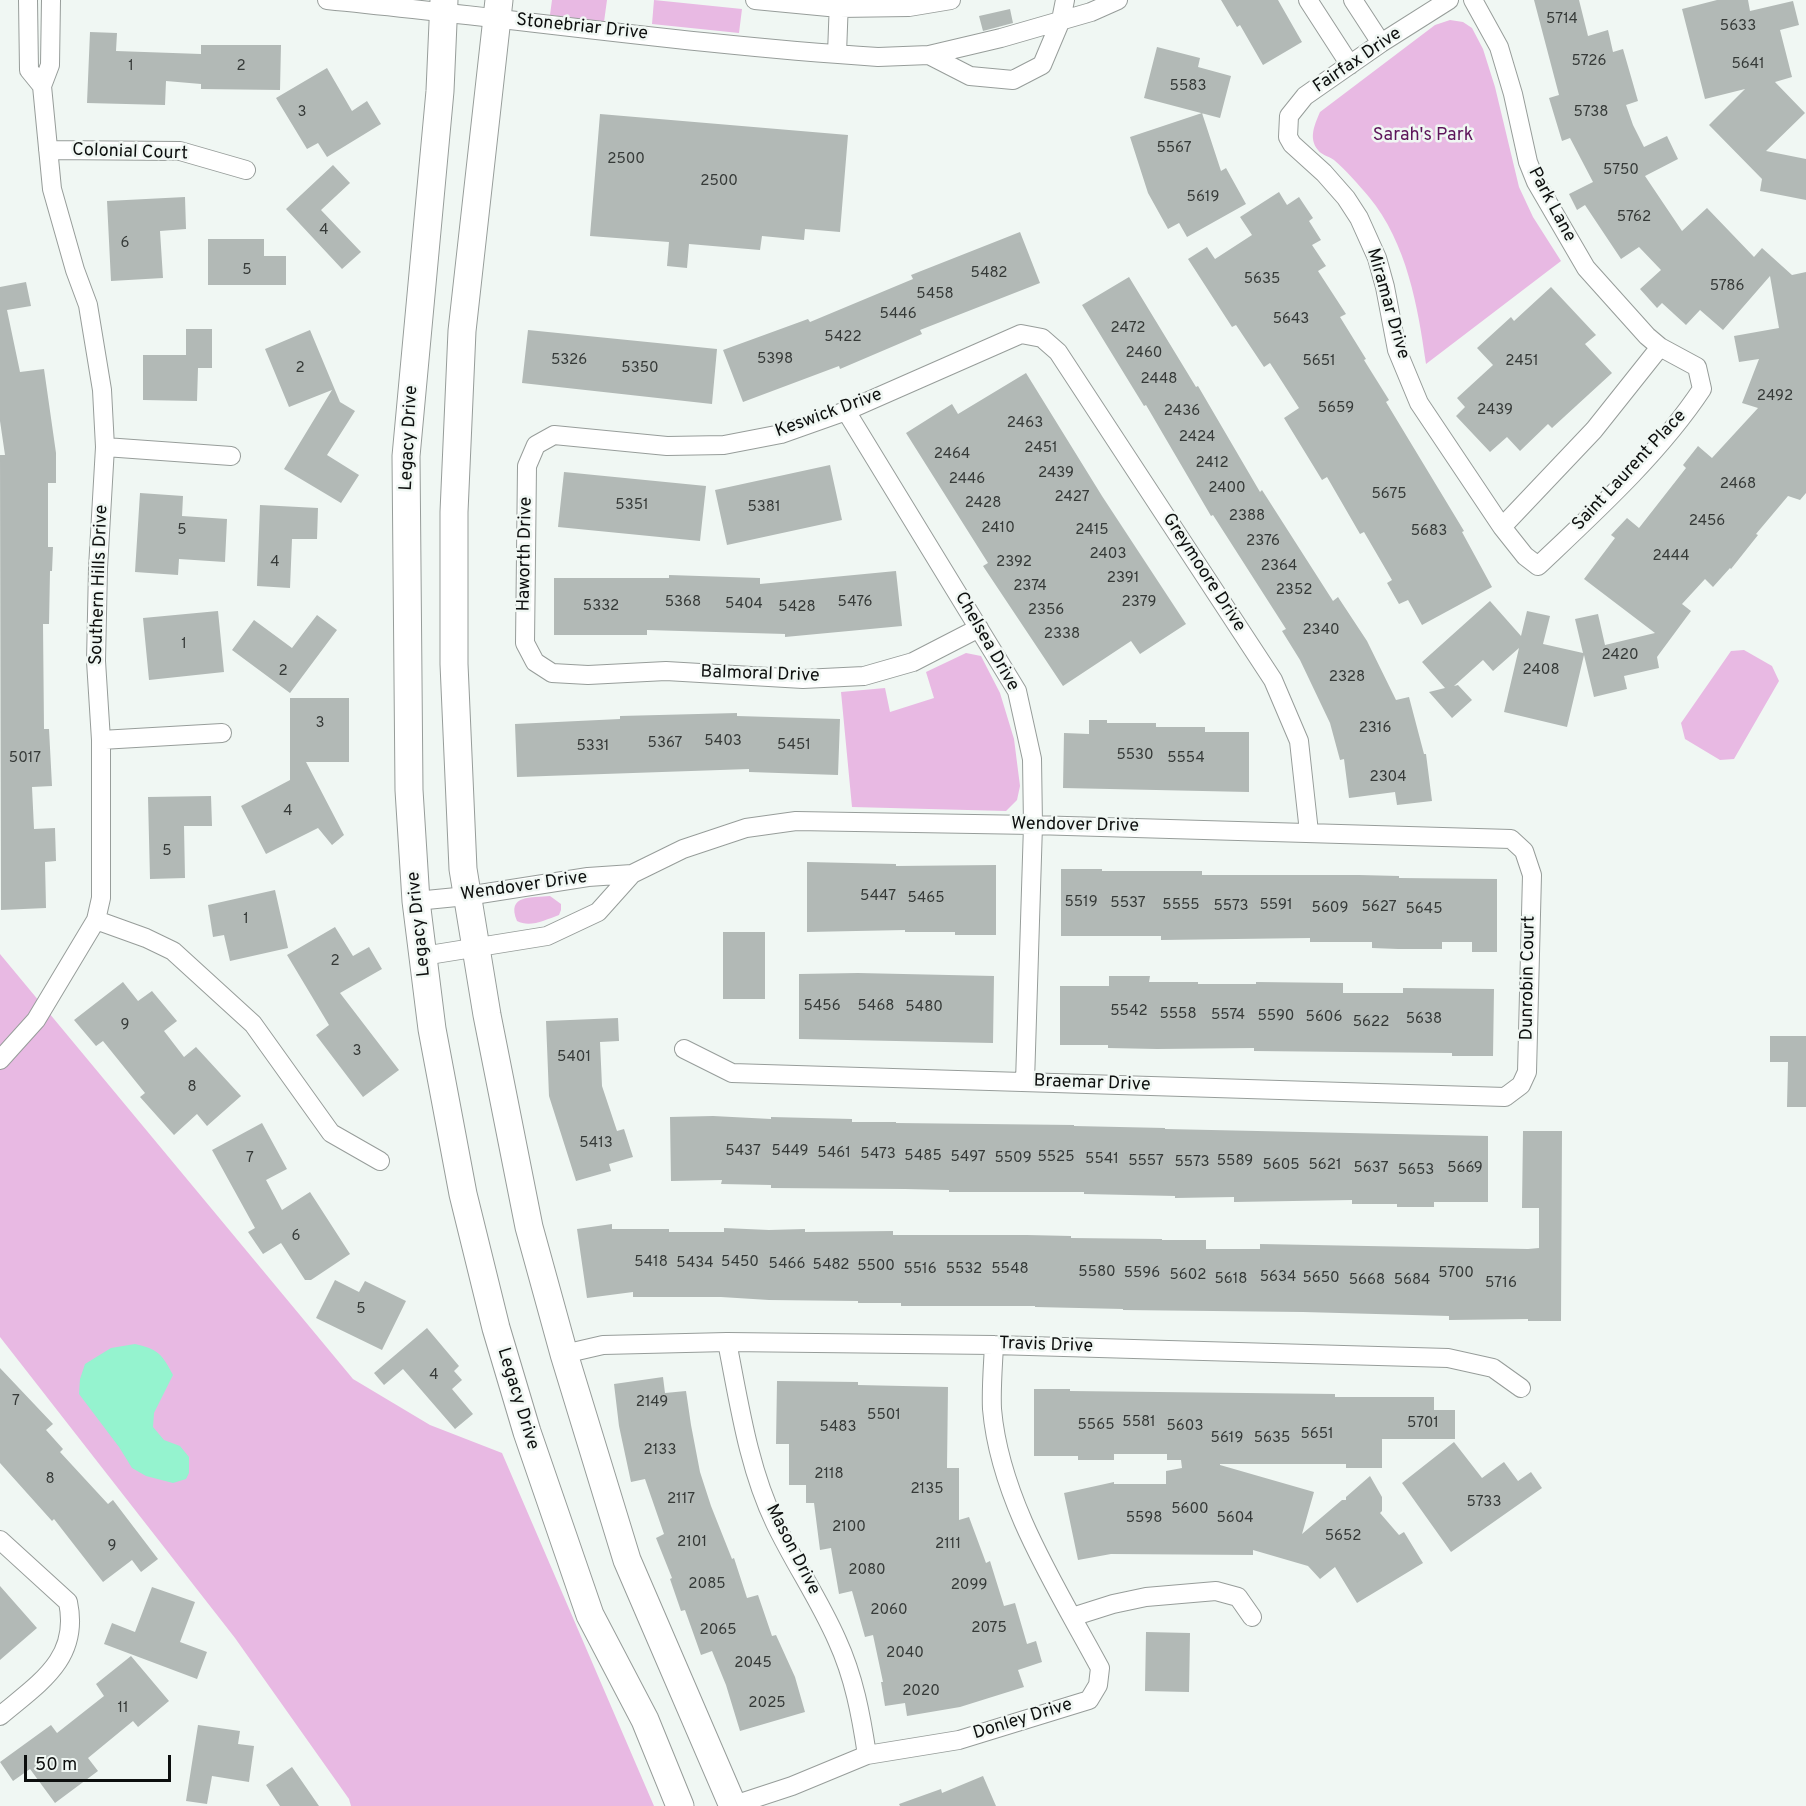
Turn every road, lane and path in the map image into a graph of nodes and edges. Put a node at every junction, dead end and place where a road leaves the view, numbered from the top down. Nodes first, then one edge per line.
1 (28, 0) edge
2 (51, 0) edge
3 (327, 0) edge
4 (755, 0) edge
5 (951, 0) edge
6 (1065, 0) edge
7 (1118, 0) edge
8 (1308, 0) edge
9 (1353, 0) edge
10 (1449, 0) edge
11 (1473, 0) edge
12 (839, 4) edge
13 (443, 6) edge
14 (498, 9) edge
15 (1061, 20) junction
16 (1381, 43) junction
17 (837, 54) junction
18 (929, 55) junction
19 (1350, 65) junction
20 (42, 86) junction
21 (1288, 137) joint
22 (48, 150) junction
23 (246, 170) dead end
24 (1042, 338) joint
25 (1660, 347) junction
26 (1697, 367) joint
27 (846, 411) junction
28 (536, 445) joint
29 (105, 447) junction
30 (231, 456) dead end
31 (1502, 527) junction
32 (1538, 566) joint
33 (979, 628) junction
34 (535, 662) joint
35 (222, 733) dead end
36 (100, 740) junction
37 (1033, 825) junction
38 (1309, 832) junction
39 (1524, 851) joint
40 (632, 874) junction
41 (467, 896) junction
42 (416, 901) junction
43 (96, 920) junction
44 (476, 946) junction
45 (423, 956) junction
46 (684, 1049) dead end
47 (0, 1060) edge
48 (1025, 1082) junction
49 (1505, 1097) joint
50 (380, 1161) dead end
51 (727, 1342) junction
52 (994, 1345) junction
53 (564, 1354) junction
54 (1521, 1388) dead end
55 (0, 1540) edge
56 (1072, 1617) junction
57 (1252, 1617) dead end
58 (0, 1716) edge
59 (867, 1755) junction
60 (680, 1806) edge
61 (732, 1806) edge

1 - 20 street, Southern Hills Drive
2 - 20 street, Southern Hills Drive
3 - 13 street, Stonebriar Drive
4 - 12 street
5 - 12 street
6 - 15 street, Stonebriar Drive
7 - 15 street, Stonebriar Drive
8 - 19 street
9 - 16 street
10 - 16 street, Fairfax Drive
11 - 25 street, Park Lane
12 - 17 street
13 - 14 street, Stonebriar Drive
13 - 42 main road, Legacy Drive
14 - 17 street, Stonebriar Drive
14 - 41 main road
15 - 18 street, Stonebriar Drive
15 - 18 street, Stonebriar Drive
16 - 19 street, Fairfax Drive
17 - 18 street, Stonebriar Drive
19 - 21 street, Fairfax Drive
20 - 22 street, Southern Hills Drive
21 - 31 street, Miramar Drive
22 - 23 street, Colonial Court
22 - 29 street, Southern Hills Drive
24 - 27 street, Keswick Drive
24 - 38 street, Greymoore Drive
25 - 26 street, Park Lane
25 - 31 street
26 - 32 street, Saint Laurent Place
27 - 28 street, Keswick Drive
27 - 33 street, Chelsea Drive
28 - 34 street, Haworth Drive
29 - 30 street
29 - 36 street, Southern Hills Drive
31 - 32 street, Miramar Drive
33 - 34 street, Balmoral Drive
33 - 37 street, Chelsea Drive
35 - 36 street
36 - 43 street, Southern Hills Drive
37 - 38 street, Wendover Drive
37 - 40 street, Wendover Drive
37 - 48 street, Chelsea Drive
38 - 39 street, Wendover Drive
39 - 49 street, Dunrobin Court
40 - 41 street, Wendover Drive
40 - 44 street, Wendover Drive
41 - 42 street, Wendover Drive
41 - 44 main road
42 - 45 main road, Legacy Drive
43 - 47 street, Southern Hills Drive
43 - 50 street
44 - 45 street, Wendover Drive
44 - 53 main road
45 - 60 main road, Legacy Drive
46 - 48 street, Braemar Drive
48 - 49 street, Braemar Drive
51 - 52 street, Travis Drive
51 - 53 street, Travis Drive
51 - 59 street, Mason Drive
52 - 54 street, Travis Drive
52 - 56 street, Donley Drive
53 - 61 main road
55 - 58 street
56 - 57 street
56 - 59 street, Donley Drive
59 - 61 street, Donley Drive

